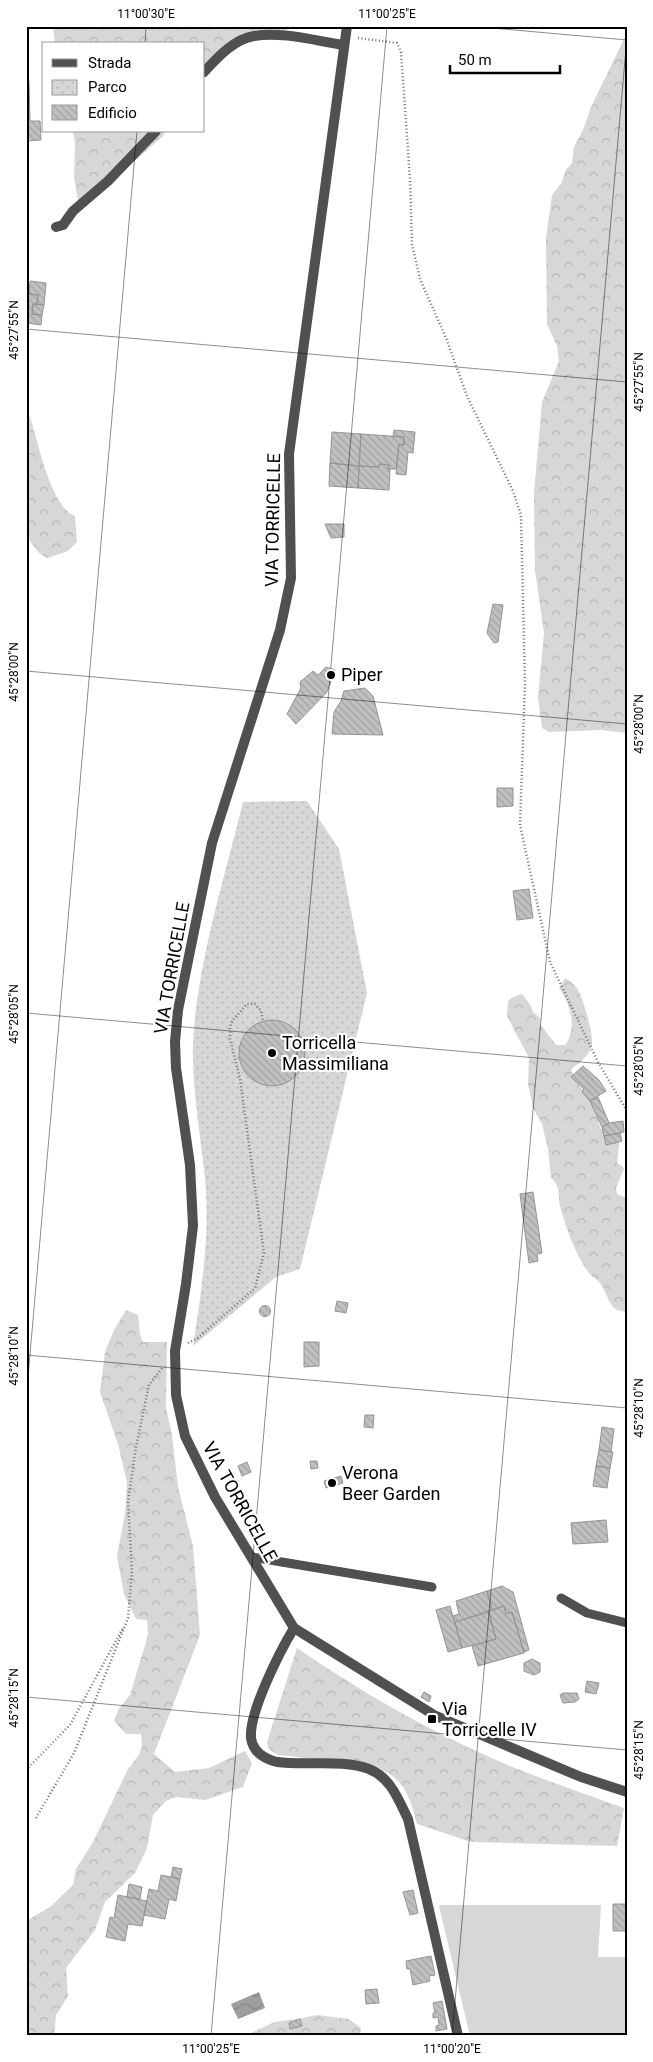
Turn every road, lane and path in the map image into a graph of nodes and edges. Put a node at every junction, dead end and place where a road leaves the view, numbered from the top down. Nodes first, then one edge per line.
1 (345, 36) edge
2 (205, 71) edge
3 (155, 132) edge
4 (56, 228) dead end
5 (263, 1022) dead end
6 (627, 1111) edge
7 (175, 1351) junction
8 (252, 1557) junction
9 (432, 1587) dead end
10 (561, 1598) dead end
11 (128, 1618) junction
12 (627, 1623) edge
13 (294, 1628) junction
14 (26, 1770) edge
15 (627, 1792) edge
16 (36, 1818) dead end
17 (458, 2036) edge

1 - 2 street
1 - 6 path
1 - 7 street, VIA TORRICELLE
3 - 4 street
5 - 7 path
7 - 8 street, VIA TORRICELLE
7 - 11 path
8 - 9 lane
8 - 13 street, VIA TORRICELLE
10 - 12 lane
11 - 14 path
11 - 16 path
13 - 15 street, VIA TORRICELLE
13 - 17 street

